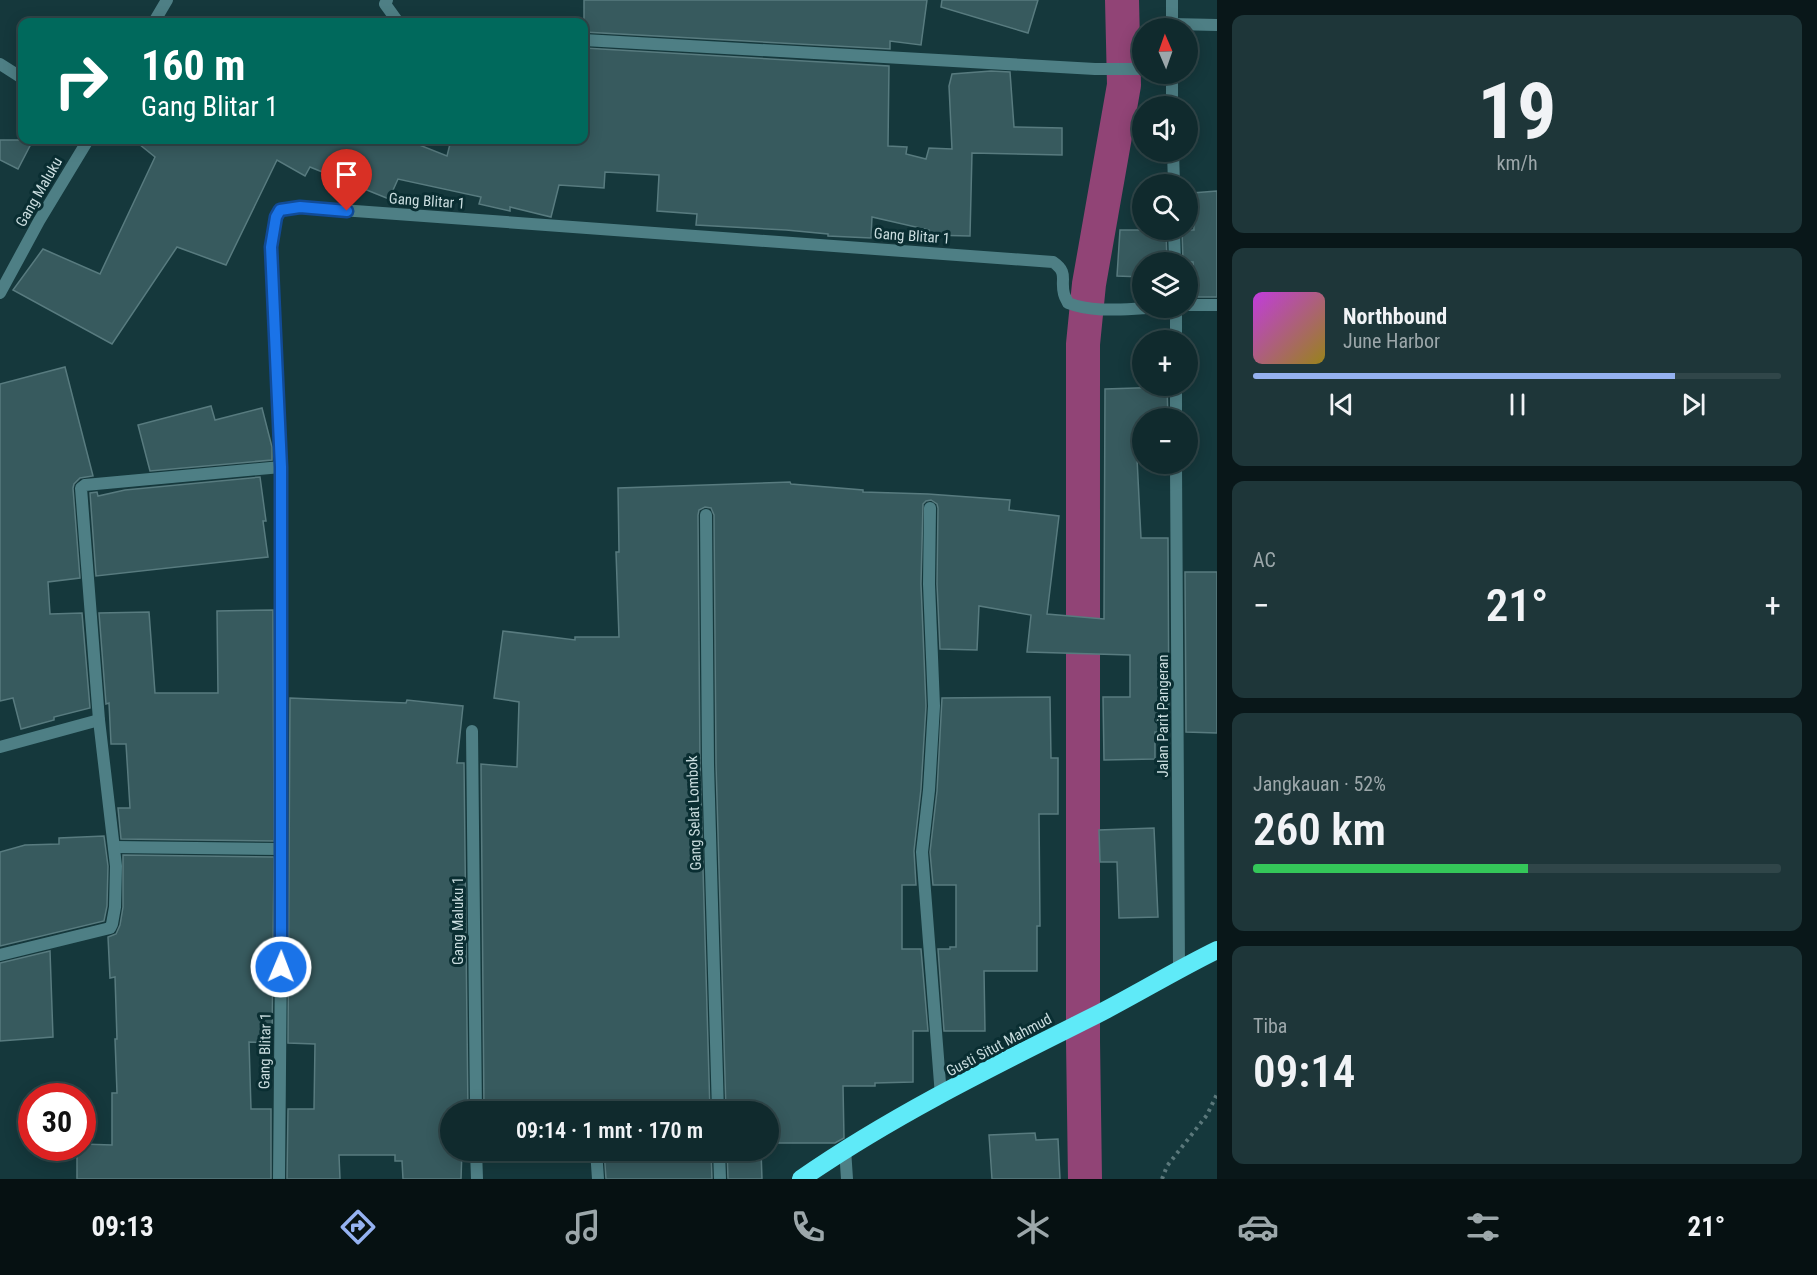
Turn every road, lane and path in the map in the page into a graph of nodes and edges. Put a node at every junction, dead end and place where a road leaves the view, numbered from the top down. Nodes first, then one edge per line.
1 (167, 0) edge
2 (387, 0) edge
3 (1172, 0) edge
4 (156, 18) edge
5 (395, 18) edge
6 (1172, 18) edge
7 (1198, 25) edge
8 (1217, 25) edge
9 (588, 40) edge
10 (0, 64) edge
11 (1132, 69) edge
12 (18, 75) edge
13 (86, 144) edge
14 (0, 293) edge
15 (1198, 305) edge
16 (1217, 305) edge
17 (1132, 309) edge
18 (281, 467) junction
19 (1176, 474) edge
20 (930, 508) dead end
21 (706, 514) dead end
22 (99, 720) junction
23 (472, 731) dead end
24 (0, 747) edge
25 (114, 848) junction
26 (282, 849) junction
27 (1217, 950) edge
28 (0, 955) edge
29 (1179, 969) junction
30 (1217, 1094) edge
31 (941, 1096) junction
32 (476, 1101) edge
33 (718, 1101) edge
34 (845, 1149) junction
35 (476, 1161) edge
36 (597, 1161) edge
37 (719, 1161) edge
38 (279, 1179) edge
39 (477, 1179) edge
40 (598, 1179) edge
41 (720, 1179) edge
42 (801, 1179) edge
43 (847, 1179) edge
44 (1162, 1179) edge

1 - 4 street
2 - 5 street
3 - 6 street
7 - 8 street
9 - 11 street
10 - 12 street
13 - 14 street, Gang Maluku
15 - 16 street
17 - 18 street, Gang Blitar 1
18 - 22 street
18 - 26 street, Gang Blitar 1
19 - 29 street, Jalan Parit Pangeran
20 - 31 street
21 - 33 street, Gang Selat Lombok
22 - 24 street
22 - 25 street
23 - 32 street, Gang Maluku 1
25 - 26 street
25 - 28 street
26 - 38 street, Gang Blitar 1
27 - 29 highway, Gusti Situt Mahmud
29 - 31 highway, Gusti Situt Mahmud
30 - 44 path
31 - 34 highway, Gusti Situt Mahmud
34 - 42 highway, Gusti Situt Mahmud
34 - 43 street
35 - 39 street
36 - 40 street
37 - 41 street

